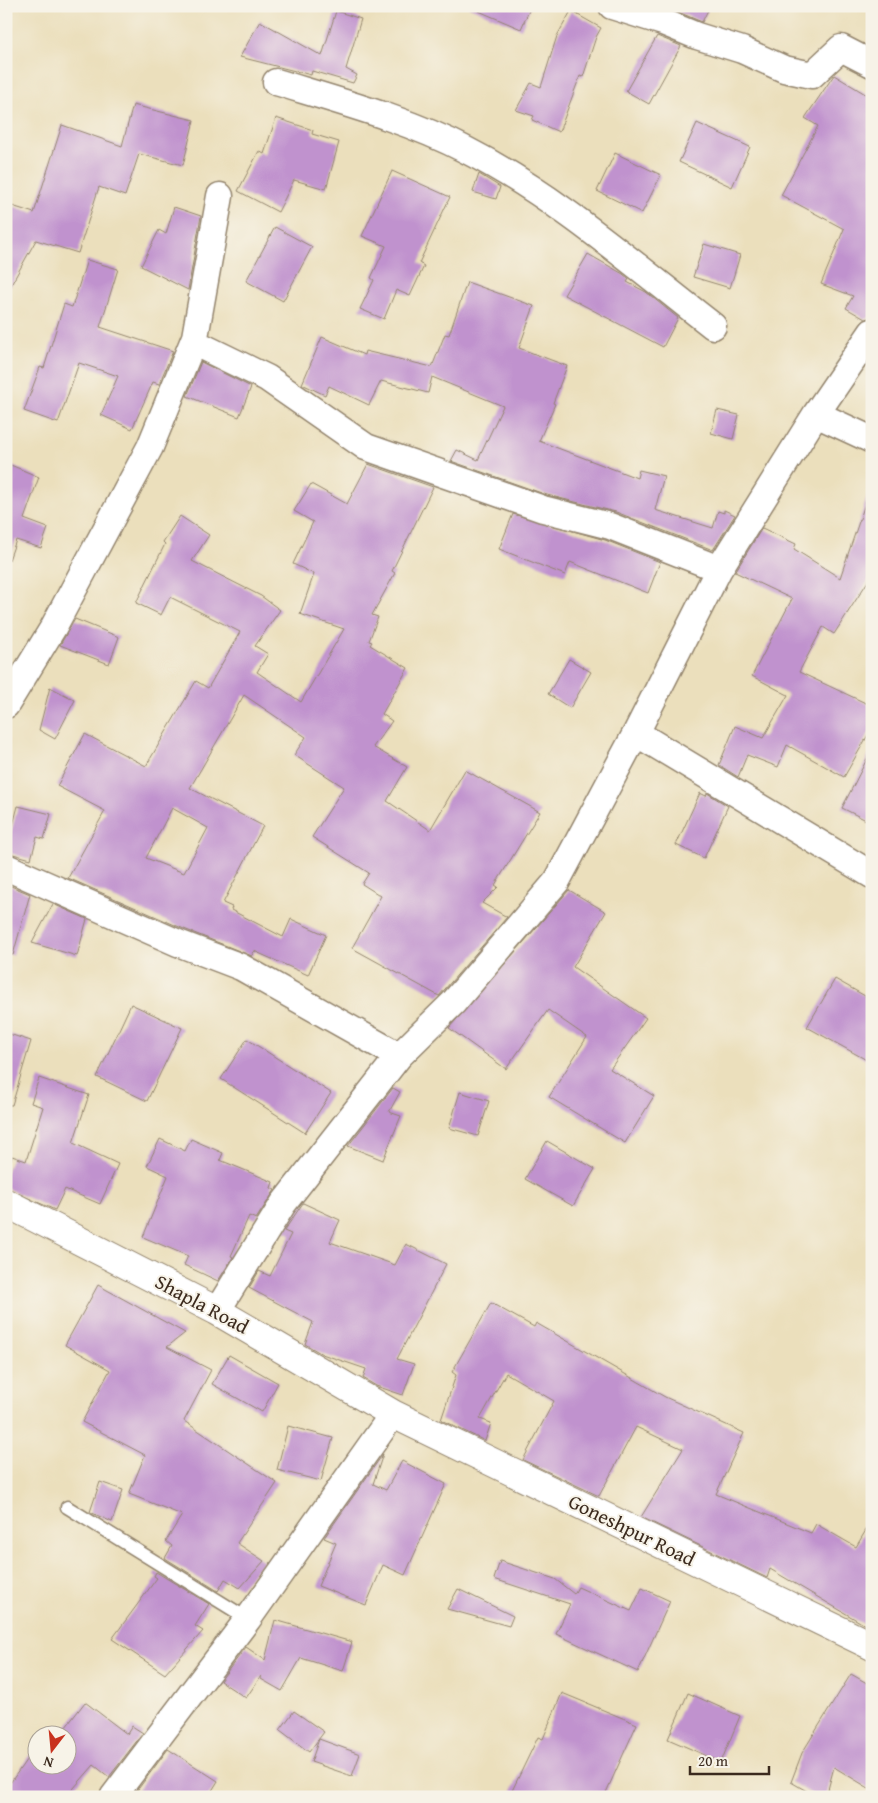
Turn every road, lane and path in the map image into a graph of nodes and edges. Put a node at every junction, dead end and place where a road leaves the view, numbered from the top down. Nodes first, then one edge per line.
1 (612, 6) edge
2 (872, 64) edge
3 (276, 82) dead end
4 (220, 196) dead end
5 (713, 326) dead end
6 (872, 332) edge
7 (192, 342) junction
8 (816, 414) junction
9 (872, 440) edge
10 (719, 569) junction
11 (6, 705) edge
12 (636, 733) junction
13 (6, 867) edge
14 (872, 875) edge
15 (399, 1056) junction
16 (6, 1203) edge
17 (217, 1311) junction
18 (393, 1414) junction
19 (66, 1507) dead end
20 (248, 1618) junction
21 (872, 1646) edge
22 (113, 1797) edge

1 - 2 street
3 - 5 street
4 - 7 street
6 - 8 street
7 - 10 street
7 - 11 street
8 - 9 street
8 - 10 street
10 - 12 street
12 - 14 street
12 - 15 street
13 - 15 street
15 - 17 street
16 - 17 street, Shapla Road
17 - 18 street, Shapla Road
18 - 20 street
18 - 21 street, Goneshpur Road
19 - 20 lane
20 - 22 street

